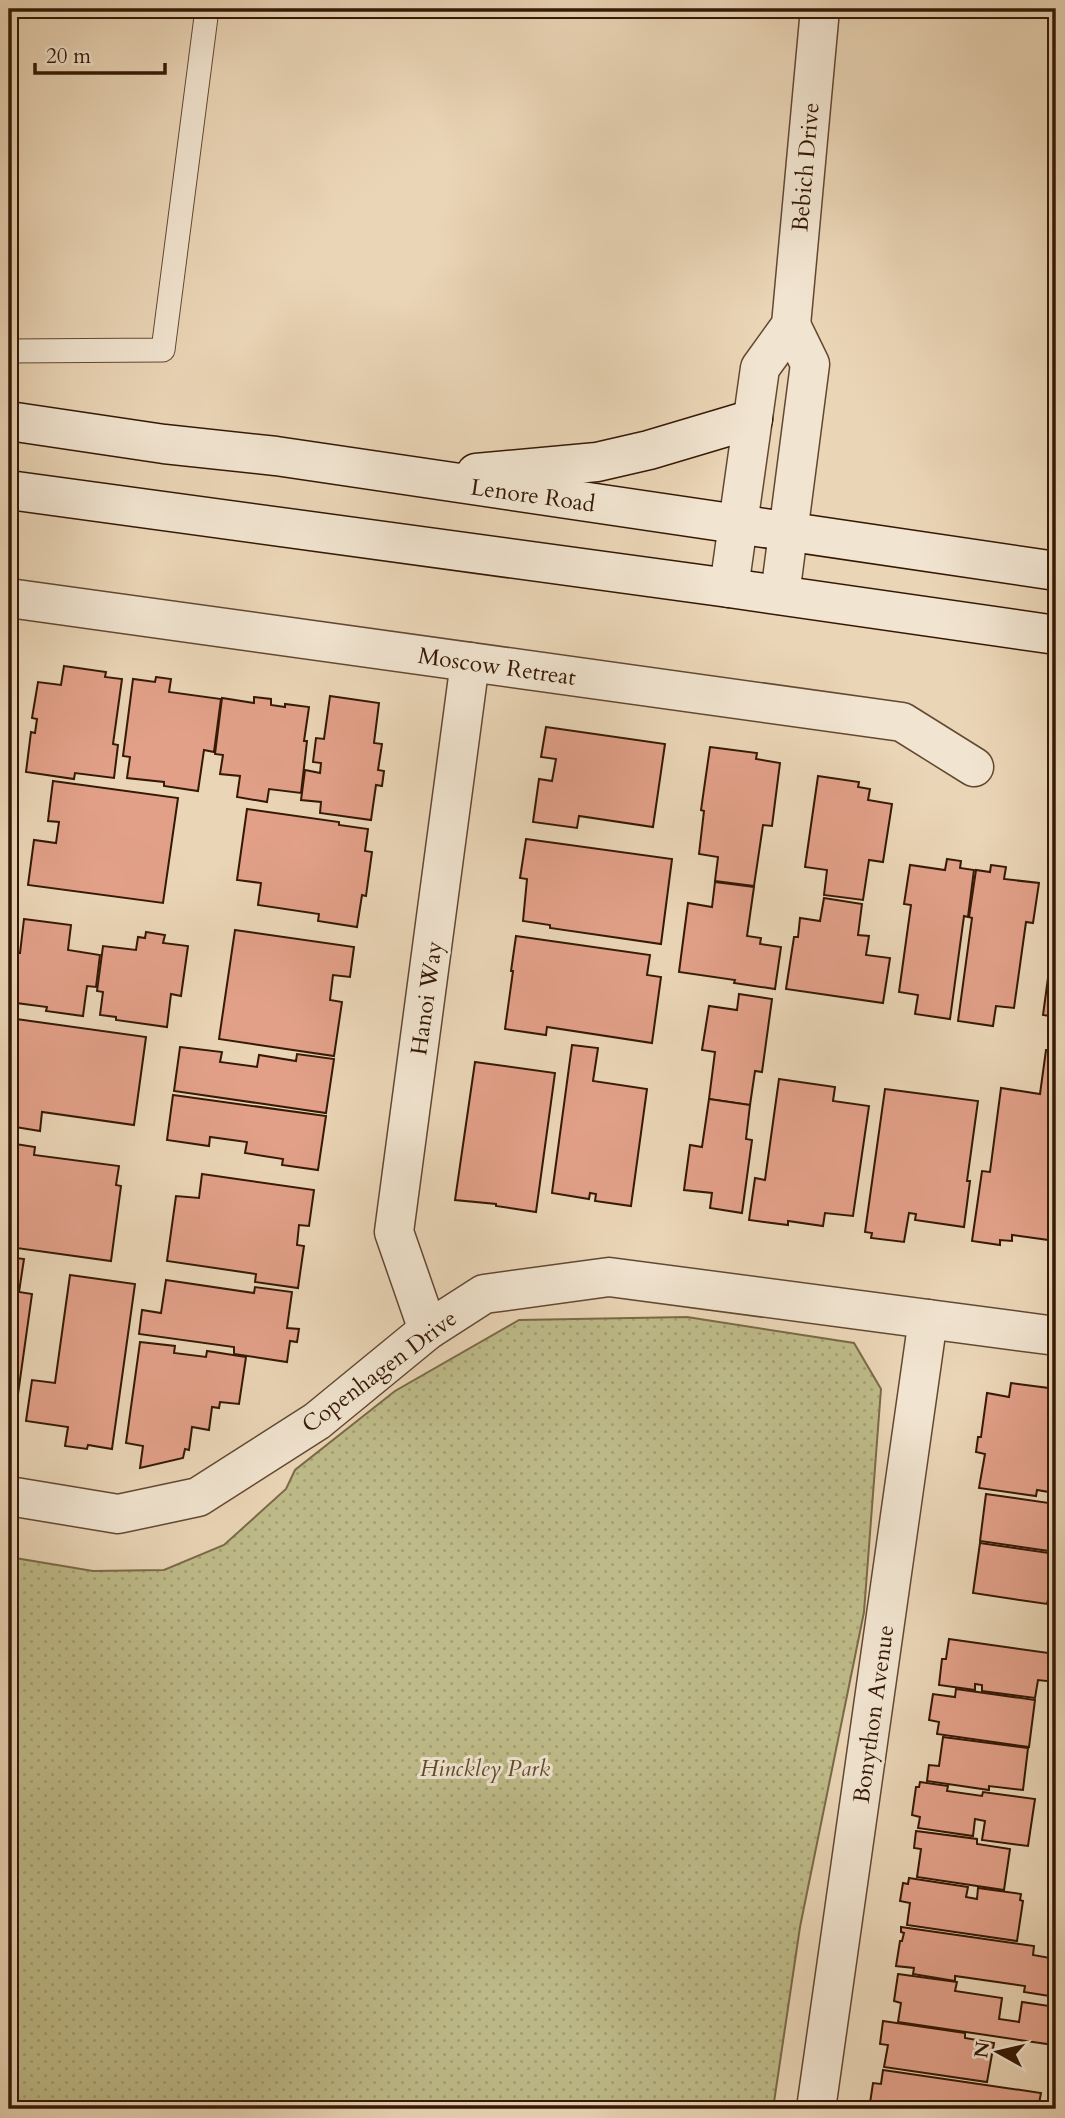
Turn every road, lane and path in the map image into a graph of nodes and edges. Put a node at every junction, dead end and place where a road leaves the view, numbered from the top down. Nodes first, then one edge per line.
1 (207, 9) edge
2 (820, 9) edge
3 (791, 325) junction
4 (9, 351) edge
5 (753, 419) junction
6 (9, 421) edge
7 (425, 480) junction
8 (9, 490) edge
9 (738, 525) junction
10 (787, 530) junction
11 (1056, 571) edge
12 (729, 588) junction
13 (779, 595) junction
14 (9, 598) edge
15 (1056, 635) edge
16 (470, 662) junction
17 (974, 767) dead end
18 (928, 1319) junction
19 (428, 1330) junction
20 (1056, 1336) edge
21 (9, 1496) edge
22 (816, 2109) edge

1 - 4 lane
2 - 3 street, Bebich Drive
3 - 5 street
3 - 10 street
5 - 7 street
5 - 9 street
6 - 7 street, Lenore Road
7 - 9 street, Lenore Road
8 - 12 street
9 - 10 street, Lenore Road
9 - 12 street
10 - 11 street, Lenore Road
10 - 13 street
12 - 13 street
13 - 15 street
14 - 16 street, Moscow Retreat
16 - 17 street, Moscow Retreat
16 - 19 street, Hanoi Way
18 - 19 street, Copenhagen Drive
18 - 20 street, Copenhagen Drive
18 - 22 street, Bonython Avenue
19 - 21 street, Copenhagen Drive

